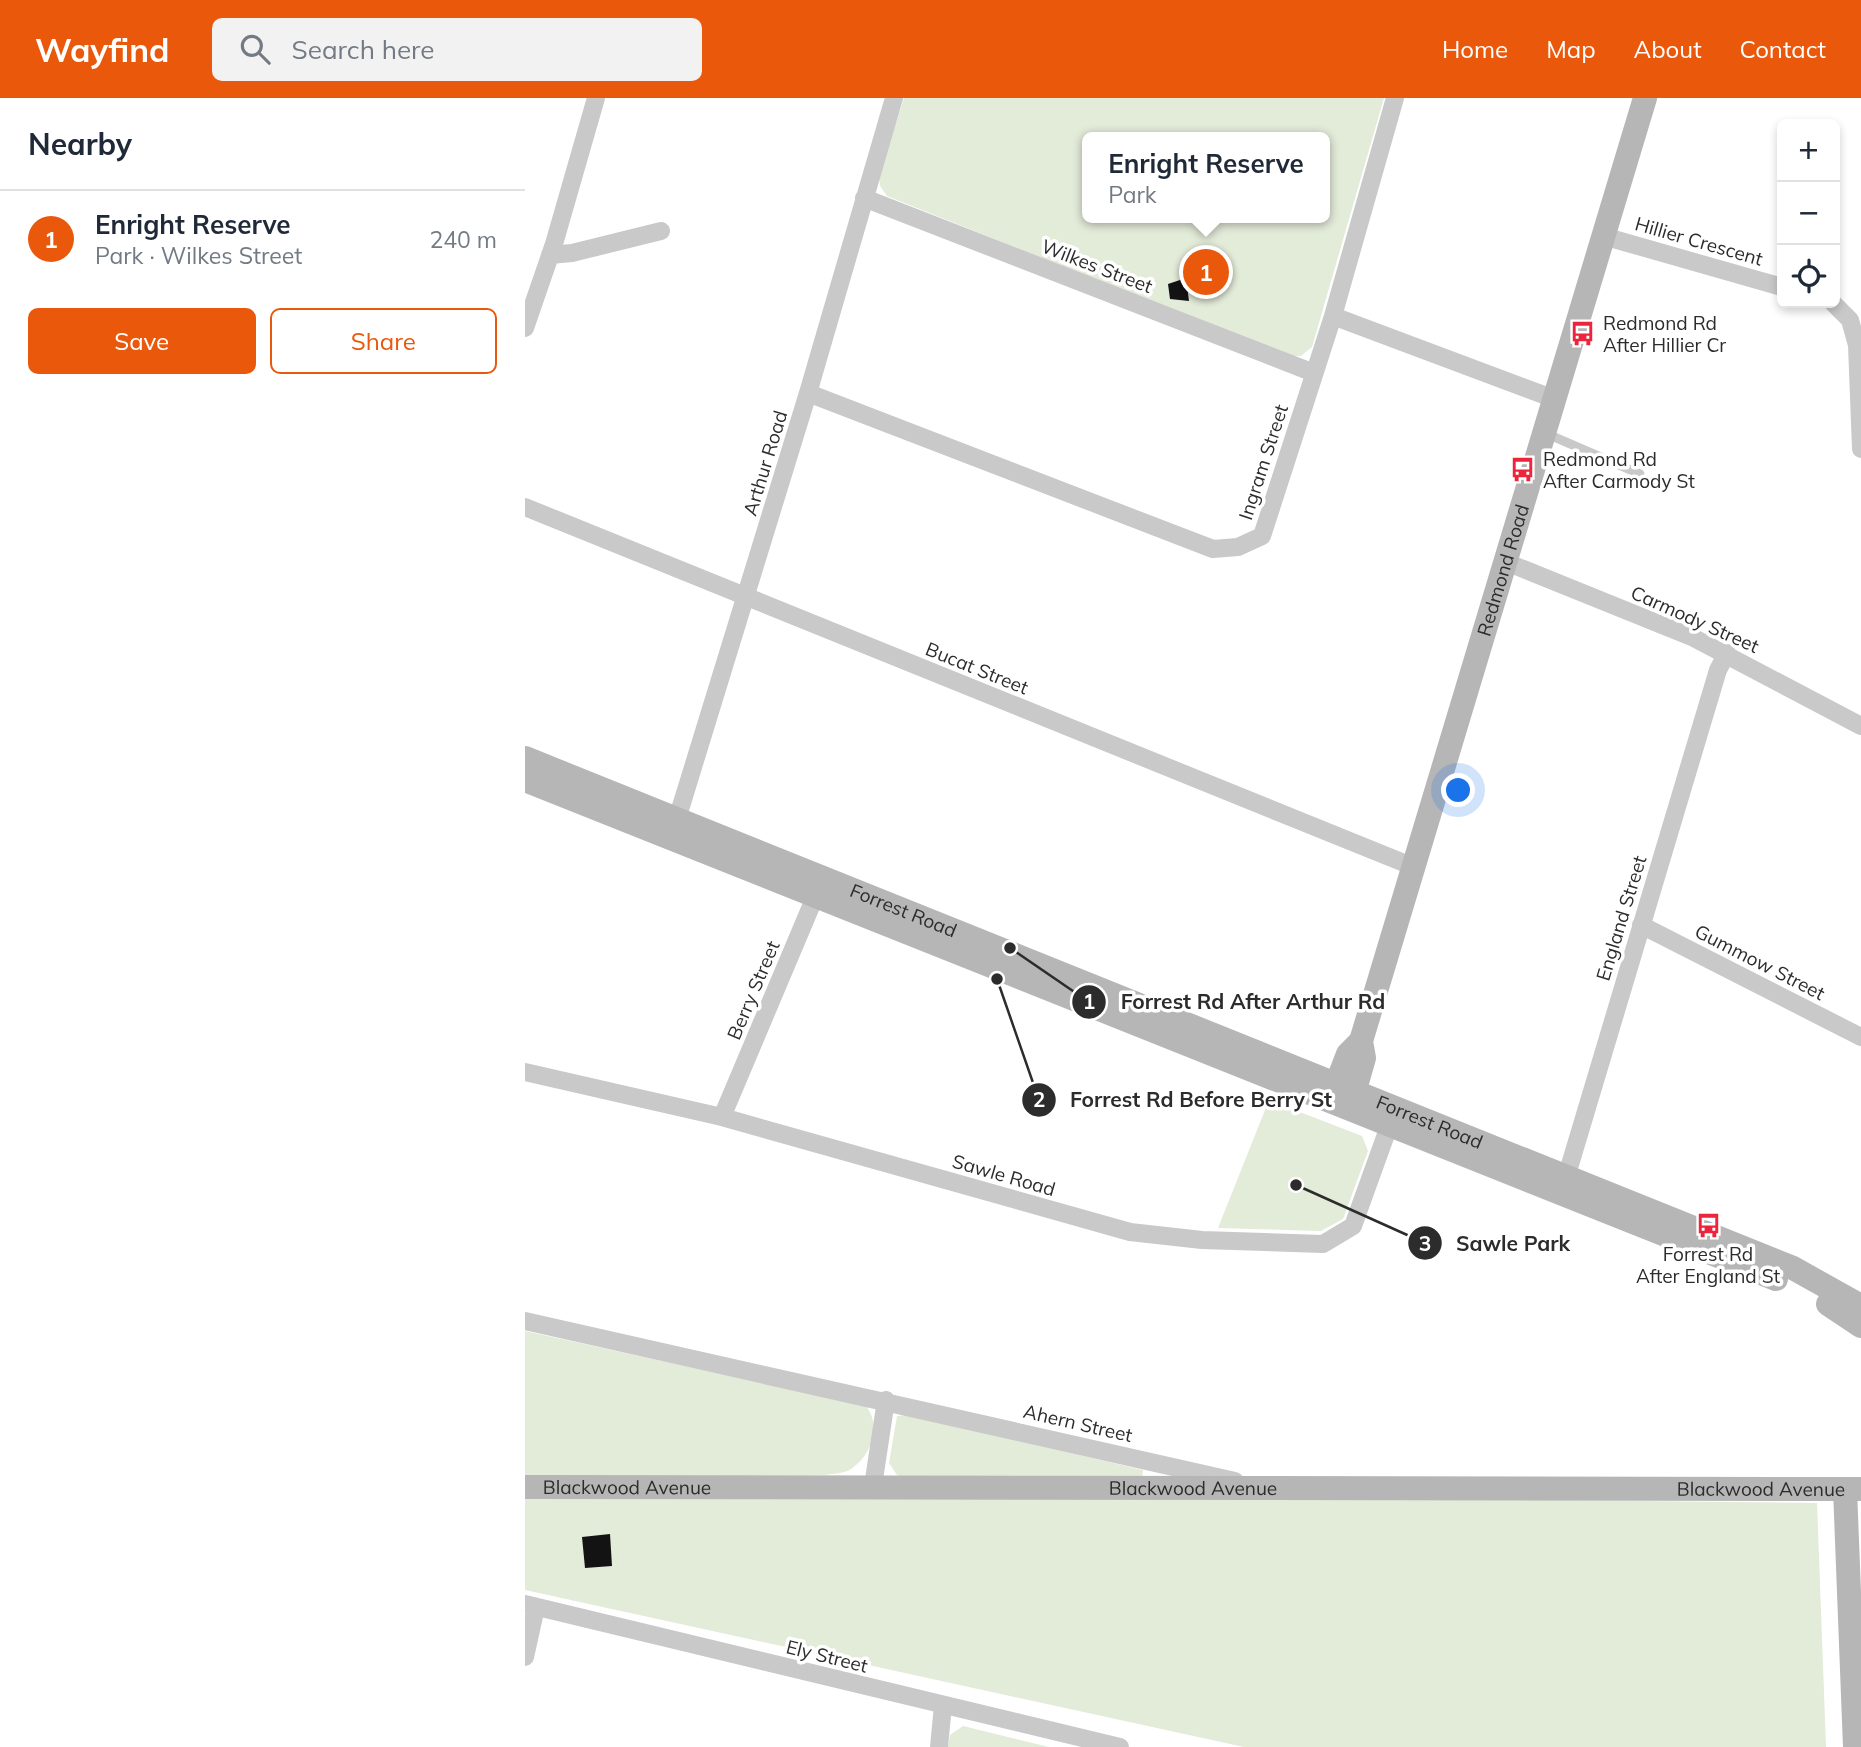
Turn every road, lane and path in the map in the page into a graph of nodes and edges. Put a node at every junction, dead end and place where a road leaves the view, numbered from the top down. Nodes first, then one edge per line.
1 (596, 98) edge
2 (894, 98) edge
3 (1395, 98) edge
4 (1645, 98) edge
5 (864, 198) junction
6 (661, 231) dead end
7 (1604, 236) junction
8 (550, 256) junction
9 (1777, 286) edge
10 (1838, 308) edge
11 (1333, 316) junction
12 (525, 328) edge
13 (1314, 373) junction
14 (808, 393) junction
15 (1552, 398) junction
16 (1542, 432) junction
17 (1861, 449) edge
18 (1640, 474) dead end
19 (525, 507) edge
20 (1506, 562) junction
21 (746, 597) junction
22 (1727, 653) junction
23 (1861, 726) edge
24 (525, 758) edge
25 (525, 780) edge
26 (674, 829) junction
27 (1414, 867) junction
28 (819, 888) junction
29 (1641, 925) junction
30 (1861, 1037) edge
31 (525, 1072) edge
32 (1342, 1097) junction
33 (722, 1117) junction
34 (1392, 1117) junction
35 (1564, 1187) junction
36 (1861, 1306) edge
37 (525, 1321) edge
38 (1861, 1326) edge
39 (886, 1400) junction
40 (873, 1486) junction
41 (525, 1487) edge
42 (1260, 1487) junction
43 (1853, 1489) edge
44 (531, 1606) edge
45 (525, 1657) edge
46 (943, 1705) junction
47 (939, 1747) edge
48 (1120, 1747) edge
49 (1855, 1747) edge

1 - 8 street
2 - 5 street, Arthur Road
3 - 11 street, Ingram Street
4 - 7 street, Redmond Road
5 - 13 street, Wilkes Street
5 - 14 street, Arthur Road
6 - 8 street
7 - 9 street, Hillier Crescent
7 - 15 street, Redmond Road
8 - 12 street
10 - 17 street
11 - 13 street, Ingram Street
11 - 15 street
13 - 14 street, Ingram Street
14 - 21 street, Arthur Road
15 - 16 street, Redmond Road
16 - 18 lane
16 - 20 street, Redmond Road
19 - 21 street, Bucat Street
20 - 22 street, Carmody Street
20 - 27 street, Redmond Road
21 - 26 street, Arthur Road
21 - 27 street, Bucat Street
22 - 23 street, Carmody Street
22 - 29 street, England Street
24 - 26 street, Forrest Road
25 - 26 street, Forrest Road
26 - 28 street, Forrest Road
27 - 32 street, Redmond Road
28 - 32 street, Forrest Road
28 - 33 street, Berry Street
29 - 30 street, Gummow Street
29 - 35 street, England Street
31 - 33 street, Sawle Road
32 - 34 street, Forrest Road
33 - 34 street, Sawle Road
34 - 35 street, Forrest Road
35 - 36 street, Forrest Road
35 - 38 street, Forrest Road
37 - 39 street, Ahern Street
39 - 40 street
39 - 42 street, Ahern Street
40 - 41 street, Blackwood Avenue
40 - 42 street, Blackwood Avenue
42 - 43 street, Blackwood Avenue
43 - 49 street
44 - 45 street
44 - 46 street, Ely Street
46 - 47 street
46 - 48 street, Ely Street

